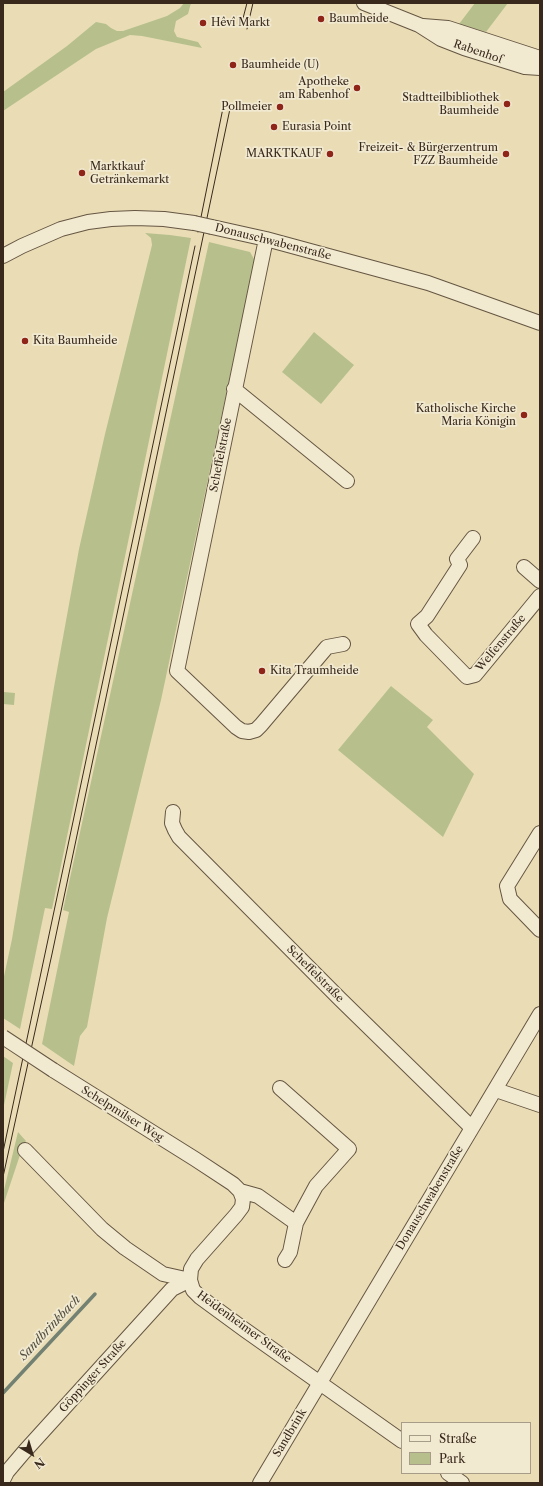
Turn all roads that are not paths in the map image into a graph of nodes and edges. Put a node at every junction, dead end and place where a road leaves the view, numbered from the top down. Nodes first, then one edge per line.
1 (364, 3) edge
2 (419, 25) junction
3 (540, 58) edge
4 (540, 68) edge
5 (266, 239) junction
6 (3, 256) edge
7 (540, 323) edge
8 (234, 389) junction
9 (347, 481) dead end
10 (473, 538) dead end
11 (524, 567) dead end
12 (540, 581) edge
13 (540, 596) edge
14 (342, 644) dead end
15 (173, 812) dead end
16 (540, 833) edge
17 (540, 930) edge
18 (540, 1014) edge
19 (3, 1037) edge
20 (280, 1088) dead end
21 (496, 1090) junction
22 (540, 1105) edge
23 (472, 1128) junction
24 (25, 1150) dead end
25 (240, 1191) junction
26 (296, 1223) junction
27 (285, 1260) dead end
28 (190, 1280) junction
29 (320, 1383) junction
30 (401, 1439) edge
31 (449, 1474) edge
32 (3, 1480) edge
33 (260, 1483) edge
34 (462, 1483) edge

1 - 2 street, Rabenhof
2 - 3 street, Rabenhof
2 - 4 street, Rabenhof
5 - 6 street, Donauschwabenstraße, bridge
5 - 7 street, Donauschwabenstraße
5 - 8 street, Scheffelstraße
8 - 9 street
8 - 14 street, Scheffelstraße
10 - 13 street, Welfenstraße
11 - 12 street
15 - 23 street, Scheffelstraße
16 - 17 street
18 - 21 street, Donauschwabenstraße
19 - 25 street, Schelpmilser Weg, bridge
20 - 26 street
21 - 22 street
21 - 23 street, Donauschwabenstraße
23 - 29 street, Donauschwabenstraße
24 - 28 street, Heidenheimer Straße
25 - 26 street, Schelpmilser Weg
25 - 28 street
26 - 27 street
28 - 29 street, Heidenheimer Straße
28 - 32 street, Göppinger Straße
29 - 30 street, Heidenheimer Straße
29 - 33 street, Sandbrink
31 - 34 street

